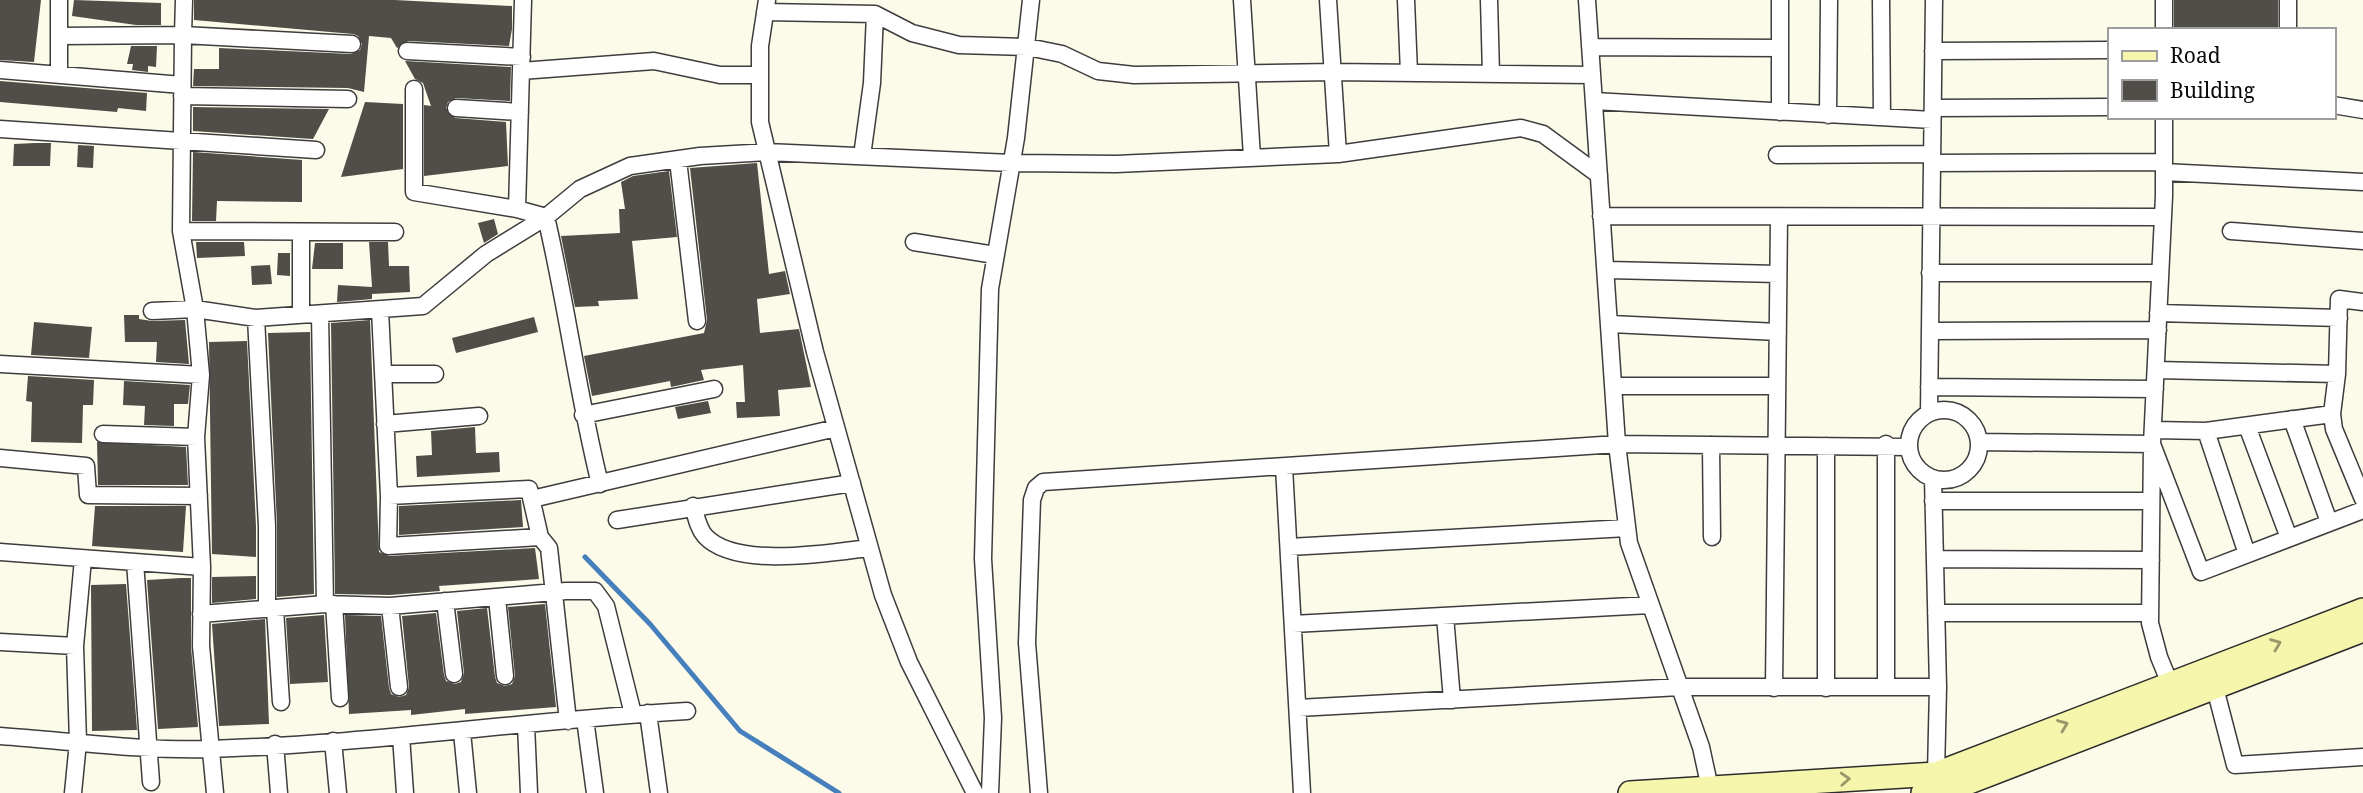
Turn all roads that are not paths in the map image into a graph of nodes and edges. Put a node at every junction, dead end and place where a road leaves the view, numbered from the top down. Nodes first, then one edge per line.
1 (60, 0) edge
2 (184, 0) edge
3 (515, 0) edge
4 (523, 0) edge
5 (1031, 0) edge
6 (1242, 0) edge
7 (1328, 0) edge
8 (1406, 0) edge
9 (1489, 0) edge
10 (1587, 0) edge
11 (1780, 0) edge
12 (1829, 0) edge
13 (1881, 0) edge
14 (1934, 0) edge
15 (2164, 0) edge
16 (2288, 0) edge
17 (766, 6) edge
18 (856, 7) edge
19 (875, 14) junction
20 (2164, 28) edge
21 (2288, 28) edge
22 (60, 36) junction
23 (183, 36) junction
24 (352, 44) dead end
25 (1028, 47) junction
26 (1590, 47) junction
27 (1780, 48) junction
28 (2108, 50) edge
29 (407, 51) dead end
30 (1933, 51) junction
31 (521, 64) junction
32 (0, 70) edge
33 (1333, 72) junction
34 (1409, 73) junction
35 (1247, 74) junction
36 (1491, 74) junction
37 (59, 75) junction
38 (760, 75) junction
39 (1592, 75) junction
40 (414, 89) dead end
41 (182, 90) junction
42 (348, 99) dead end
43 (1594, 101) junction
44 (2335, 105) edge
45 (2108, 107) edge
46 (456, 108) dead end
47 (2363, 110) edge
48 (1780, 112) junction
49 (520, 113) junction
50 (1932, 114) junction
51 (1828, 115) junction
52 (1882, 117) junction
53 (2164, 119) edge
54 (0, 129) edge
55 (181, 142) junction
56 (316, 150) dead end
57 (767, 152) junction
58 (1338, 154) junction
59 (1777, 155) dead end
60 (862, 156) junction
61 (1252, 157) junction
62 (1932, 158) junction
63 (678, 160) junction
64 (1011, 163) junction
65 (2164, 167) junction
66 (1599, 175) junction
67 (2363, 182) edge
68 (516, 209) junction
69 (1601, 216) junction
70 (546, 217) junction
71 (1779, 217) junction
72 (2163, 217) junction
73 (1931, 218) junction
74 (181, 231) junction
75 (2231, 231) dead end
76 (301, 232) junction
77 (395, 232) dead end
78 (2363, 241) edge
79 (914, 242) dead end
80 (995, 255) junction
81 (1608, 270) junction
82 (1930, 273) junction
83 (2160, 273) junction
84 (1778, 274) junction
85 (2363, 302) edge
86 (195, 309) junction
87 (380, 310) junction
88 (152, 311) dead end
89 (2158, 313) junction
90 (320, 314) junction
91 (301, 315) junction
92 (256, 318) junction
93 (2339, 318) junction
94 (697, 321) dead end
95 (1611, 324) junction
96 (2158, 330) junction
97 (1930, 331) junction
98 (1778, 332) junction
99 (0, 364) edge
100 (2156, 370) junction
101 (383, 374) junction
102 (435, 374) dead end
103 (2337, 374) junction
104 (201, 375) junction
105 (1615, 386) junction
106 (1777, 386) junction
107 (1929, 387) junction
108 (714, 389) dead end
109 (2155, 389) junction
110 (1928, 413) junction
111 (2332, 414) junction
112 (583, 415) junction
113 (479, 416) dead end
114 (2292, 419) junction
115 (385, 424) junction
116 (2247, 426) junction
117 (836, 428) junction
118 (2206, 431) junction
119 (103, 434) dead end
120 (196, 437) junction
121 (2153, 437) junction
122 (1980, 442) junction
123 (1617, 444) junction
124 (1886, 444) junction
125 (1711, 445) junction
126 (1776, 446) junction
127 (1826, 446) junction
128 (1909, 447) junction
129 (0, 457) edge
130 (1284, 467) junction
131 (1933, 478) junction
132 (852, 483) junction
133 (600, 484) junction
134 (199, 496) junction
135 (389, 496) junction
136 (532, 499) junction
137 (2363, 499) edge
138 (1933, 501) junction
139 (2151, 502) junction
140 (692, 506) junction
141 (2363, 510) edge
142 (617, 520) dead end
143 (2329, 523) junction
144 (1627, 528) junction
145 (540, 537) junction
146 (1712, 537) dead end
147 (2289, 538) junction
148 (1289, 547) junction
149 (869, 548) junction
150 (0, 552) edge
151 (2247, 554) junction
152 (83, 559) junction
153 (1935, 559) junction
154 (2151, 560) junction
155 (135, 562) junction
156 (202, 567) junction
157 (553, 592) junction
158 (497, 598) junction
159 (445, 601) junction
160 (329, 604) junction
161 (1650, 605) junction
162 (390, 606) junction
163 (271, 609) junction
164 (2363, 610) edge
165 (1936, 612) junction
166 (2150, 613) junction
167 (201, 614) junction
168 (1445, 616) junction
169 (1293, 624) junction
170 (2363, 630) edge
171 (0, 642) edge
172 (75, 646) junction
173 (454, 674) dead end
174 (505, 676) dead end
175 (399, 687) dead end
176 (1886, 687) junction
177 (1938, 687) junction
178 (1680, 688) junction
179 (1774, 688) junction
180 (1826, 688) junction
181 (2215, 688) junction
182 (2174, 693) junction
183 (340, 698) dead end
184 (1452, 700) junction
185 (281, 702) dead end
186 (1298, 708) junction
187 (687, 711) dead end
188 (641, 714) junction
189 (585, 719) junction
190 (568, 721) junction
191 (526, 725) junction
192 (463, 732) junction
193 (0, 736) edge
194 (401, 736) junction
195 (333, 741) junction
196 (78, 742) junction
197 (275, 744) junction
198 (150, 748) junction
199 (211, 749) junction
200 (2363, 757) edge
201 (1936, 774) junction
202 (151, 782) dead end
203 (1711, 790) edge
204 (73, 793) edge
205 (215, 793) edge
206 (279, 793) edge
207 (338, 793) edge
208 (405, 793) edge
209 (468, 793) edge
210 (529, 793) edge
211 (595, 793) edge
212 (659, 793) edge
213 (975, 793) edge
214 (990, 793) edge
215 (1039, 793) edge
216 (1302, 793) edge
217 (1630, 793) edge
218 (1923, 793) edge

1 - 22 street
2 - 23 street
3 - 4 street
4 - 31 street
5 - 25 street
6 - 35 street
7 - 33 street
8 - 34 street
9 - 36 street
10 - 26 street
11 - 27 street
12 - 51 street
13 - 52 street
14 - 30 street
15 - 20 street
16 - 21 street
17 - 18 street
17 - 38 street
18 - 19 street
19 - 25 street
19 - 60 street
22 - 23 street
22 - 37 street
23 - 24 street
23 - 41 street
25 - 35 street
25 - 64 street
26 - 27 street
26 - 39 street
27 - 48 street
28 - 30 street
29 - 31 street
30 - 50 street
31 - 38 street
31 - 49 street
32 - 37 street
33 - 34 street
33 - 35 street
33 - 58 street
34 - 36 street
35 - 61 street
36 - 39 street
37 - 41 street
38 - 57 street
39 - 43 street
40 - 68 street
41 - 42 street
41 - 55 street
43 - 48 street
43 - 66 street
44 - 47 street
45 - 50 street
46 - 49 street
48 - 51 street
49 - 68 street
50 - 52 street
50 - 62 street
51 - 52 street
53 - 65 street
54 - 55 street
55 - 56 street
55 - 74 street
57 - 60 street
57 - 63 street
57 - 117 street
58 - 61 street
58 - 66 street
59 - 62 street
60 - 64 street
61 - 64 street
62 - 65 street
62 - 73 street
63 - 70 street
63 - 94 street
64 - 80 street
65 - 67 street
65 - 72 street
66 - 69 street
68 - 70 street
69 - 71 street
69 - 81 street
70 - 87 street
70 - 112 street
71 - 73 street
71 - 84 street
72 - 73 street
72 - 83 street
73 - 82 street
74 - 76 street
74 - 86 street
75 - 78 street
76 - 77 street
76 - 91 street
79 - 80 street
80 - 214 street
81 - 84 street
81 - 95 street
82 - 83 street
82 - 97 street
83 - 89 street
84 - 98 street
85 - 93 street
86 - 88 street
86 - 92 street
86 - 104 street
87 - 90 street
87 - 101 street
89 - 93 street
89 - 96 street
90 - 91 street
90 - 160 street
91 - 92 street
92 - 163 street
93 - 103 street
95 - 98 street
95 - 105 street
96 - 97 street
96 - 100 street
97 - 107 street
98 - 106 street
99 - 104 street
100 - 103 street
100 - 109 street
101 - 102 street
101 - 115 street
103 - 111 street
104 - 120 street
105 - 106 street
105 - 123 street
106 - 126 street
107 - 109 street
107 - 110 street
108 - 112 street
109 - 121 street
110 - 122 street
110 - 128 street
111 - 114 street
111 - 137 street
112 - 133 street
113 - 115 street
114 - 116 street
114 - 143 street
115 - 135 street
116 - 118 street
116 - 147 street
117 - 132 street
117 - 133 street
118 - 121 street
118 - 151 street
119 - 120 street
120 - 134 street
121 - 122 street
121 - 139 street
121 - 151 street
122 - 131 street
123 - 125 street
123 - 130 street
123 - 144 street
124 - 127 street
124 - 128 street
124 - 176 street
125 - 126 street
125 - 146 street
126 - 127 street
126 - 179 street
127 - 180 street
128 - 131 street
129 - 134 street
130 - 148 street
130 - 215 street
131 - 138 street
132 - 140 street
132 - 149 street
133 - 136 street
134 - 156 street
135 - 136 street
135 - 145 street
136 - 145 street
138 - 139 street
138 - 153 street
139 - 154 street
140 - 142 street
140 - 149 street
141 - 143 street
143 - 147 street
144 - 148 street
144 - 161 street
145 - 157 street
147 - 151 street
148 - 169 street
149 - 213 street
150 - 152 street
152 - 155 street
152 - 172 street
153 - 154 street
153 - 165 street
154 - 166 street
155 - 156 street
155 - 198 street
156 - 167 street
157 - 158 street
157 - 188 street
157 - 190 street
158 - 159 street
158 - 174 street
159 - 162 street
159 - 173 street
160 - 162 street
160 - 163 street
160 - 183 street
161 - 168 street
161 - 178 street
162 - 175 street
163 - 167 street
163 - 185 street
182 -> 164 street
165 - 166 street
165 - 177 street
166 - 182 street
167 - 199 street
168 - 169 street
168 - 184 street
169 - 186 street
170 - 181 street
171 - 172 street
172 - 196 street
176 - 177 street
176 - 180 street
177 - 201 street
178 - 179 street
178 - 184 street
178 - 203 street
179 - 180 street
181 - 182 street
181 - 200 street
201 -> 182 street
182 - 218 street
184 - 186 street
186 - 216 street
187 - 188 street
188 - 189 street
188 - 212 street
189 - 190 street
189 - 211 street
190 - 191 street
191 - 192 street
191 - 210 street
192 - 194 street
192 - 209 street
193 - 196 street
194 - 195 street
194 - 208 street
195 - 197 street
195 - 207 street
196 - 198 street
196 - 204 street
197 - 199 street
197 - 206 street
198 - 199 street
198 - 202 street
199 - 205 street
203 -> 201 street
203 - 217 street

